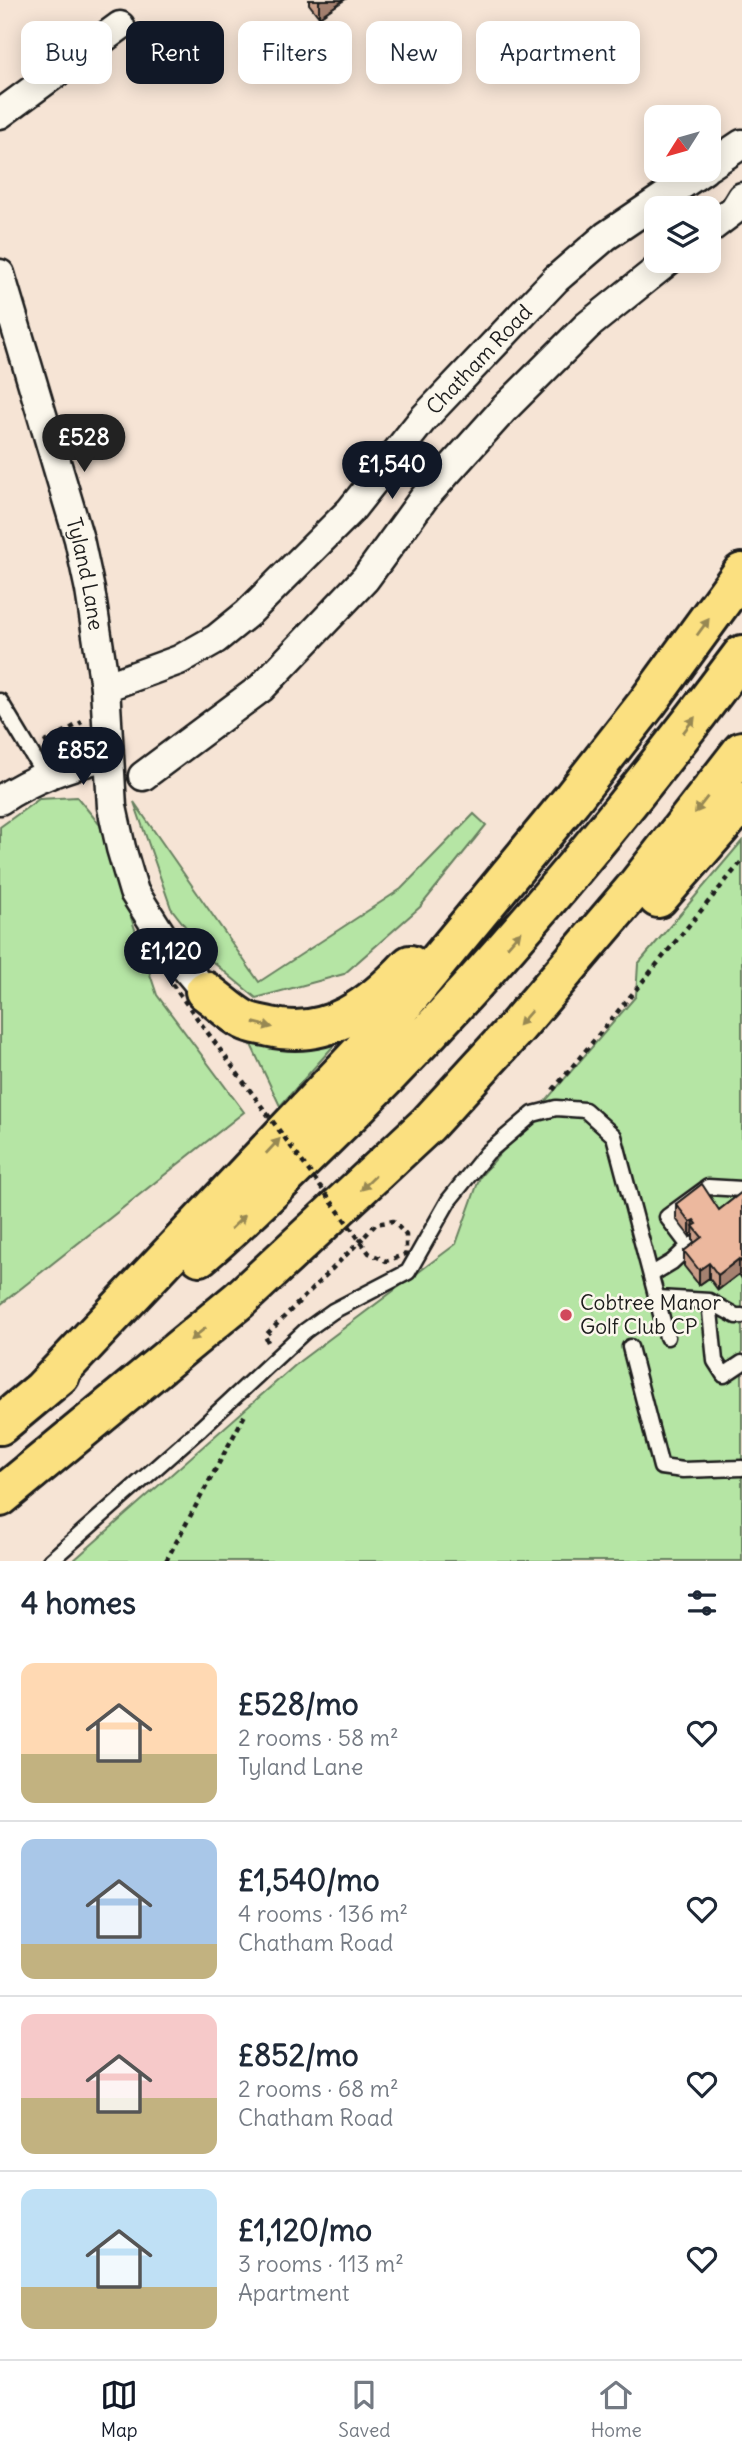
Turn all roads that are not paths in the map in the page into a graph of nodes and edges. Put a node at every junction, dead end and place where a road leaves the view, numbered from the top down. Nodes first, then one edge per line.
1 (120, 26) dead end
2 (0, 114) edge
3 (740, 153) edge
4 (721, 161) edge
5 (686, 182) edge
6 (742, 197) edge
7 (721, 220) edge
8 (653, 273) edge
9 (0, 274) edge
10 (742, 573) edge
11 (742, 655) edge
12 (105, 687) junction
13 (0, 701) edge
14 (742, 751) edge
15 (107, 756) junction
16 (46, 776) junction
17 (143, 776) dead end
18 (572, 799) junction
19 (0, 800) edge
20 (742, 802) edge
21 (555, 984) junction
22 (189, 987) joint
23 (742, 1189) edge
24 (652, 1274) junction
25 (658, 1298) junction
26 (709, 1301) junction
27 (742, 1316) edge
28 (667, 1337) dead end
29 (630, 1347) dead end
30 (742, 1363) edge
31 (41, 1391) junction
32 (0, 1425) edge
33 (742, 1468) edge
34 (0, 1497) edge
35 (50, 1561) edge

1 - 2 street
3 - 4 street
5 - 12 street, Chatham Road
6 - 7 street
8 - 17 street
9 - 12 street, Tyland Lane
18 -> 10 highway
31 -> 11 highway
12 - 15 street, Tyland Lane
13 - 16 lane
14 -> 21 highway
15 - 16 street
15 - 22 street, Tyland Lane
16 - 19 street
22 -> 18 highway
31 -> 18 highway
20 - 21 highway
21 -> 34 highway
23 - 24 lane
24 - 25 lane
24 - 35 lane
25 - 26 lane
25 - 28 lane
26 - 27 lane
26 - 30 lane
29 - 33 lane
31 - 32 highway

